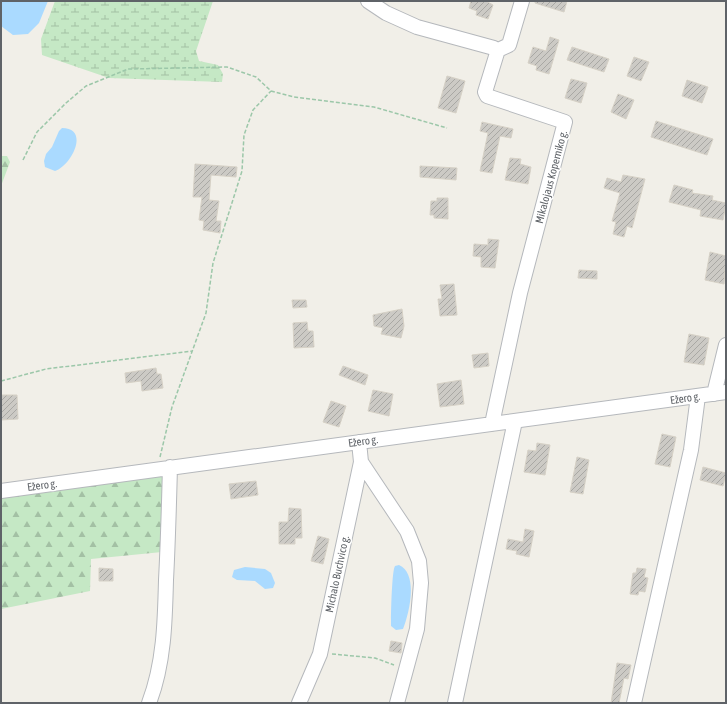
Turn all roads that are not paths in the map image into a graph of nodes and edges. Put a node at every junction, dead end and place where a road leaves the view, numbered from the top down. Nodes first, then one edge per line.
1 (368, 1) edge
2 (522, 1) edge
3 (496, 51) junction
4 (726, 345) edge
5 (720, 393) edge
6 (698, 396) junction
7 (515, 421) junction
8 (492, 424) junction
9 (359, 442) junction
10 (361, 462) junction
11 (165, 468) junction
12 (1, 491) edge
13 (149, 703) edge
14 (299, 703) edge
15 (397, 703) edge
16 (455, 703) edge
17 (634, 703) edge

1 - 3 street
2 - 3 street
3 - 8 street, Mikalojaus Koperniko g.
4 - 5 street
5 - 6 street, Ežero g.
6 - 7 street, Ežero g.
6 - 17 street
7 - 8 street, Ežero g.
7 - 16 street
8 - 9 street, Ežero g.
9 - 10 street, Michalo Buchvico g.
9 - 11 street, Ežero g.
10 - 14 street, Michalo Buchvico g.
10 - 15 street
11 - 12 street, Ežero g.
11 - 13 street

